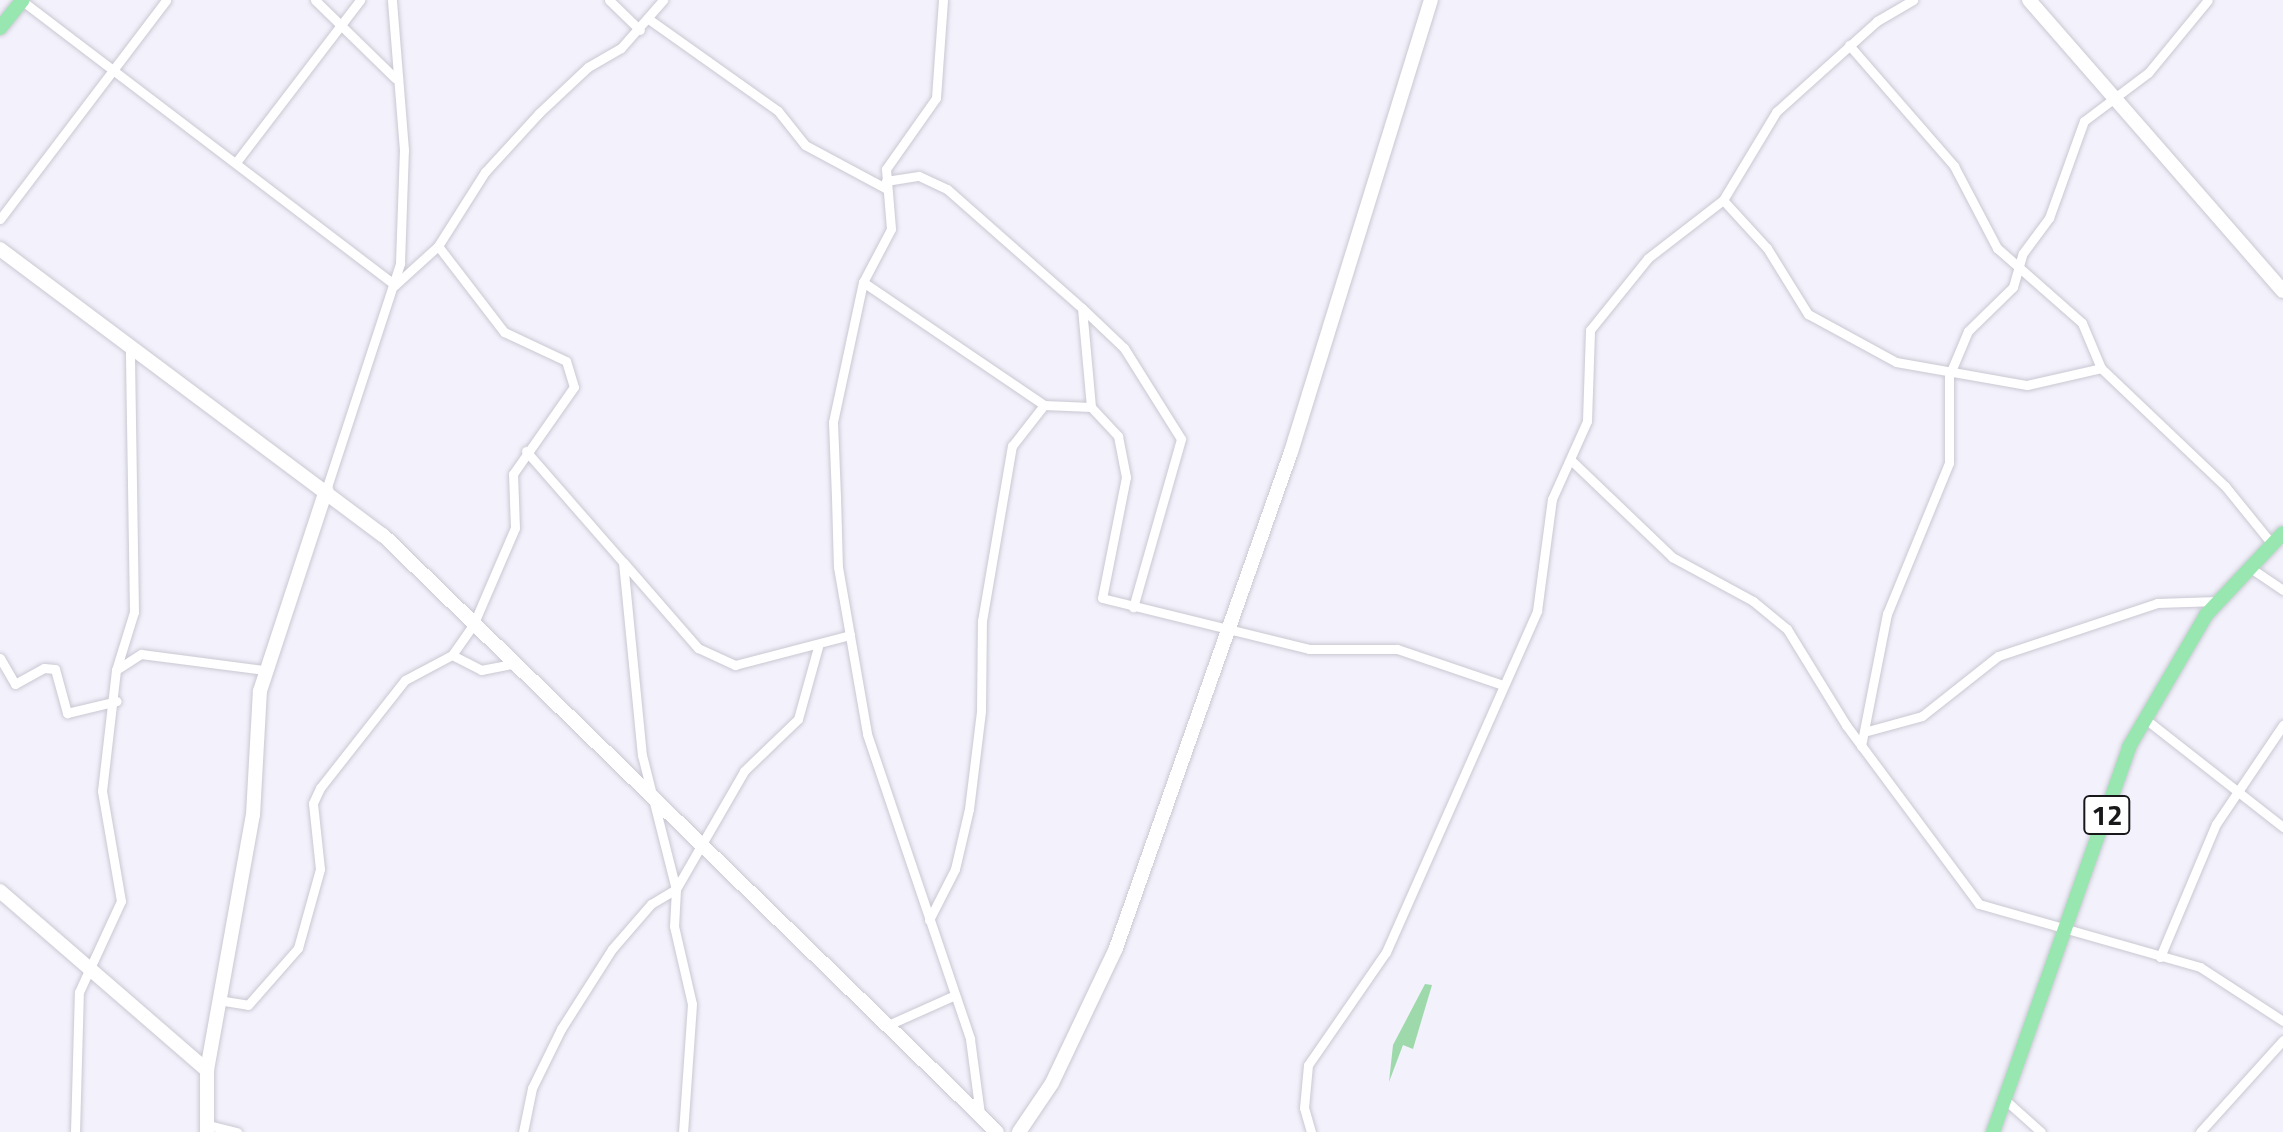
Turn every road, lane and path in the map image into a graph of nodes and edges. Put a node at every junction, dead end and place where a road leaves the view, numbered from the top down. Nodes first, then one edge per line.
1 (22, 0) edge
2 (166, 0) edge
3 (315, 0) edge
4 (360, 0) edge
5 (392, 0) edge
6 (609, 0) edge
7 (663, 0) edge
8 (952, 0) edge
9 (1431, 0) edge
10 (1913, 0) edge
11 (2029, 0) edge
12 (2208, 0) edge
13 (943, 3) edge
14 (650, 20) junction
15 (342, 24) junction
16 (0, 28) edge
17 (640, 30) junction
18 (1849, 45) junction
19 (112, 69) junction
20 (395, 78) junction
21 (2116, 100) junction
22 (237, 161) junction
23 (886, 185) junction
24 (1723, 200) junction
25 (0, 219) edge
26 (438, 246) junction
27 (0, 249) edge
28 (2017, 268) junction
29 (863, 282) junction
30 (395, 285) junction
31 (2283, 291) edge
32 (1082, 308) junction
33 (130, 345) junction
34 (2101, 368) junction
35 (1949, 376) junction
36 (1044, 405) junction
37 (1091, 407) junction
38 (526, 451) junction
39 (1572, 461) junction
40 (326, 490) junction
41 (2278, 538) edge
42 (623, 562) junction
43 (2249, 567) junction
44 (2283, 590) edge
45 (2217, 601) junction
46 (1133, 607) junction
47 (474, 623) junction
48 (1230, 626) junction
49 (850, 635) junction
50 (818, 647) junction
51 (452, 655) junction
52 (0, 658) edge
53 (516, 663) junction
54 (116, 670) junction
55 (265, 670) junction
56 (1503, 685) junction
57 (117, 701) junction
58 (2144, 718) junction
59 (2283, 725) edge
60 (1864, 732) junction
61 (1861, 746) junction
62 (2236, 790) junction
63 (651, 794) junction
64 (2283, 827) edge
65 (701, 842) junction
66 (676, 889) junction
67 (0, 891) edge
68 (929, 920) junction
69 (2066, 932) junction
70 (2160, 957) junction
71 (92, 966) junction
72 (955, 995) junction
73 (218, 1000) junction
74 (2283, 1021) edge
75 (888, 1025) junction
76 (2283, 1040) edge
77 (207, 1070) junction
78 (2003, 1098) junction
79 (980, 1115) junction
80 (208, 1128) edge
81 (75, 1132) edge
82 (237, 1132) edge
83 (523, 1132) edge
84 (683, 1132) edge
85 (979, 1132) edge
86 (997, 1132) edge
87 (1019, 1132) edge
88 (1311, 1132) edge
89 (1993, 1132) edge
90 (2041, 1132) edge
91 (2200, 1132) edge

1 - 16 main road
1 - 19 street
2 - 19 street
3 - 15 street
4 - 15 street
5 - 20 street
6 - 17 street
7 - 14 street
8 - 13 street
9 - 48 street
10 - 18 street
11 - 21 street
12 - 21 street
13 - 23 street
14 - 17 street
14 - 23 street
15 - 20 street
15 - 22 street
17 - 26 street
18 - 24 street
18 - 28 street
19 - 22 street
19 - 25 street
20 - 30 street
21 - 28 street
21 - 31 street
22 - 30 street
23 - 29 street
23 - 32 street
24 - 35 street
24 - 39 street
26 - 30 street
26 - 38 street
27 - 33 street
28 - 34 street
28 - 35 street
29 - 36 street
29 - 49 street
30 - 40 street
32 - 37 street
32 - 46 street
33 - 40 street
33 - 54 street
34 - 35 street
34 - 41 street
35 - 60 street
36 - 37 street
36 - 68 street
37 - 46 street
38 - 42 street
38 - 47 street
39 - 56 street
39 - 61 street
40 - 47 street
40 - 55 street
41 - 43 main road, 12
42 - 50 street
42 - 63 street
43 - 44 street
43 - 45 main road, 12
45 - 58 main road, 12
45 - 60 street
46 - 48 street
47 - 51 street
47 - 53 street
48 - 56 street
48 - 87 street
49 - 50 street
49 - 68 street
50 - 65 street
51 - 53 street
51 - 73 street
52 - 57 street
53 - 63 street
54 - 55 street
54 - 57 street
55 - 73 street
56 - 88 street
57 - 71 street
58 - 62 street
58 - 69 main road, 12
59 - 62 street
60 - 61 street
61 - 69 street
62 - 64 street
62 - 70 street
63 - 65 street
63 - 66 street
65 - 66 street
65 - 75 street
66 - 83 street
66 - 84 street
67 - 71 street
68 - 72 street
69 - 70 street
69 - 78 main road, 12
70 - 74 street
71 - 77 street
71 - 81 street
72 - 75 street
72 - 79 street
73 - 77 street
75 - 79 street
76 - 91 street
77 - 80 street
78 - 89 main road, 12
78 - 90 street
79 - 85 street
79 - 86 street
80 - 82 street

